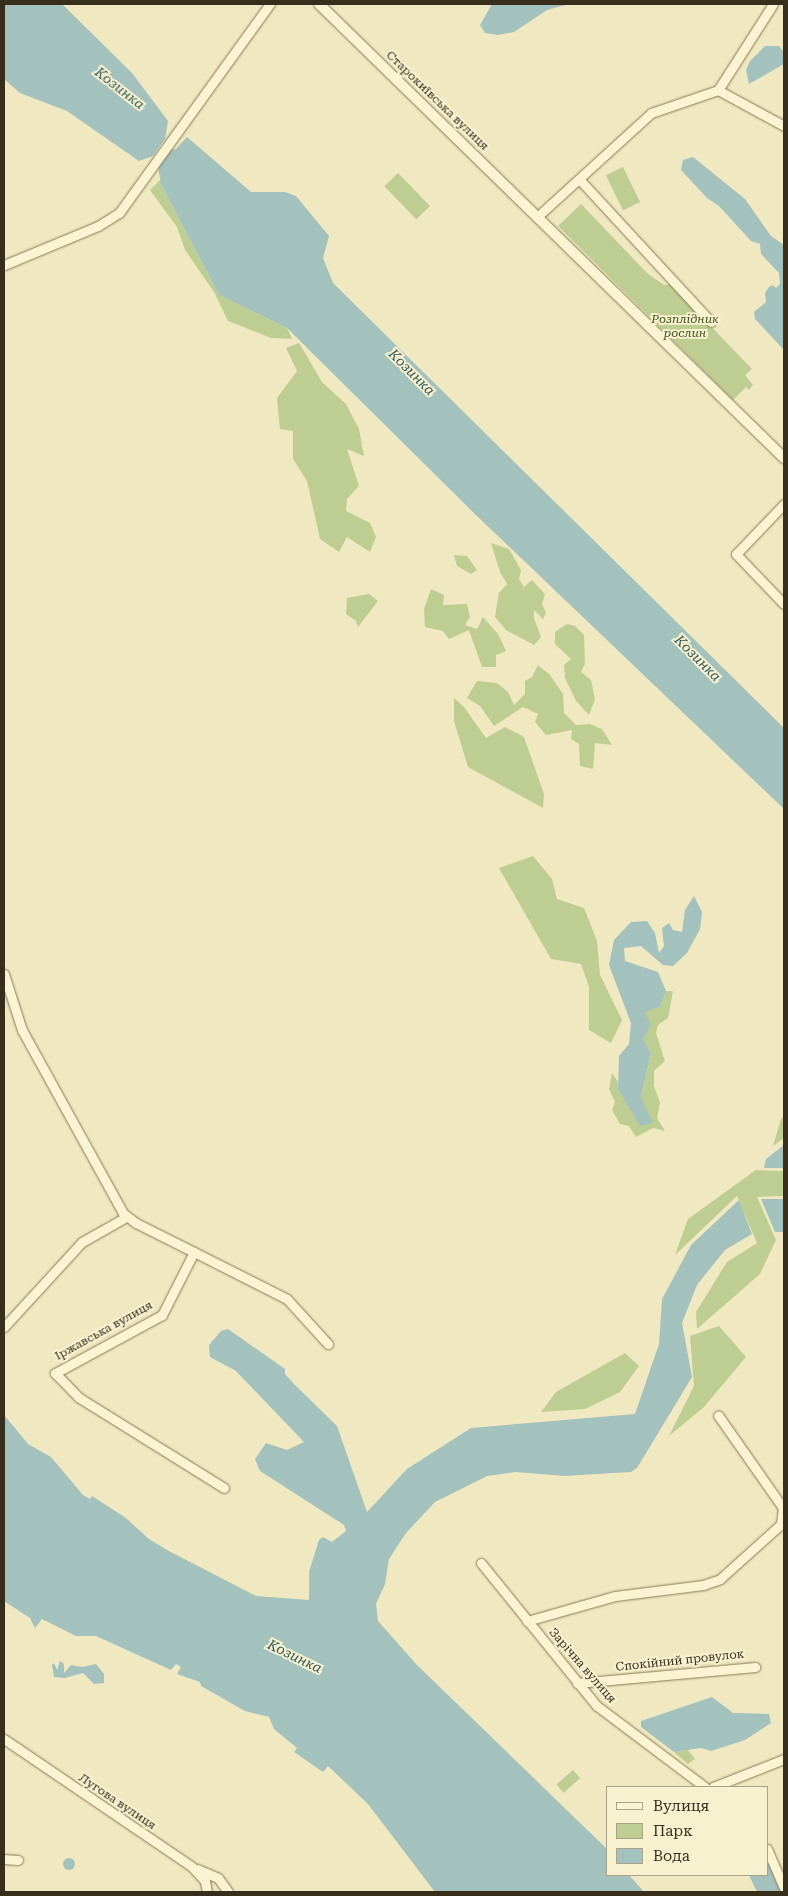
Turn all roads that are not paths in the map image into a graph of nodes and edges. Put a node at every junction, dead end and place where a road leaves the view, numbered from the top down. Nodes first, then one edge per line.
1 (270, 4) edge
2 (319, 4) edge
3 (773, 4) edge
4 (718, 90) junction
5 (784, 126) edge
6 (580, 180) junction
7 (538, 216) junction
8 (4, 265) edge
9 (711, 322) dead end
10 (784, 458) edge
11 (784, 504) edge
12 (784, 604) edge
13 (4, 974) edge
14 (126, 1217) junction
15 (194, 1252) junction
16 (4, 1328) edge
17 (328, 1344) dead end
18 (718, 1415) dead end
19 (224, 1488) dead end
20 (481, 1563) dead end
21 (528, 1622) junction
22 (755, 1667) dead end
23 (577, 1683) junction
24 (4, 1739) edge
25 (784, 1759) edge
26 (704, 1786) edge
27 (716, 1786) edge
28 (768, 1851) edge
29 (4, 1859) edge
30 (18, 1860) dead end
31 (192, 1867) junction
32 (784, 1888) edge
33 (207, 1892) edge
34 (228, 1892) edge

1 - 8 street
2 - 7 street, Старокиївська вулиця
3 - 4 street
4 - 5 street
4 - 6 street
6 - 7 street
6 - 9 street
7 - 10 street, Старокиївська вулиця
11 - 12 street
13 - 14 street
14 - 15 street
14 - 16 street
15 - 17 street
15 - 19 street, Іржавська вулиця
18 - 21 street
20 - 21 street, Зарічна вулиця
21 - 23 street, Зарічна вулиця
22 - 23 street, Спокійний провулок
23 - 26 street, Зарічна вулиця
24 - 31 street, Лугова вулиця
25 - 27 street
28 - 32 street
29 - 30 street
31 - 33 street, Лугова вулиця
31 - 34 street

